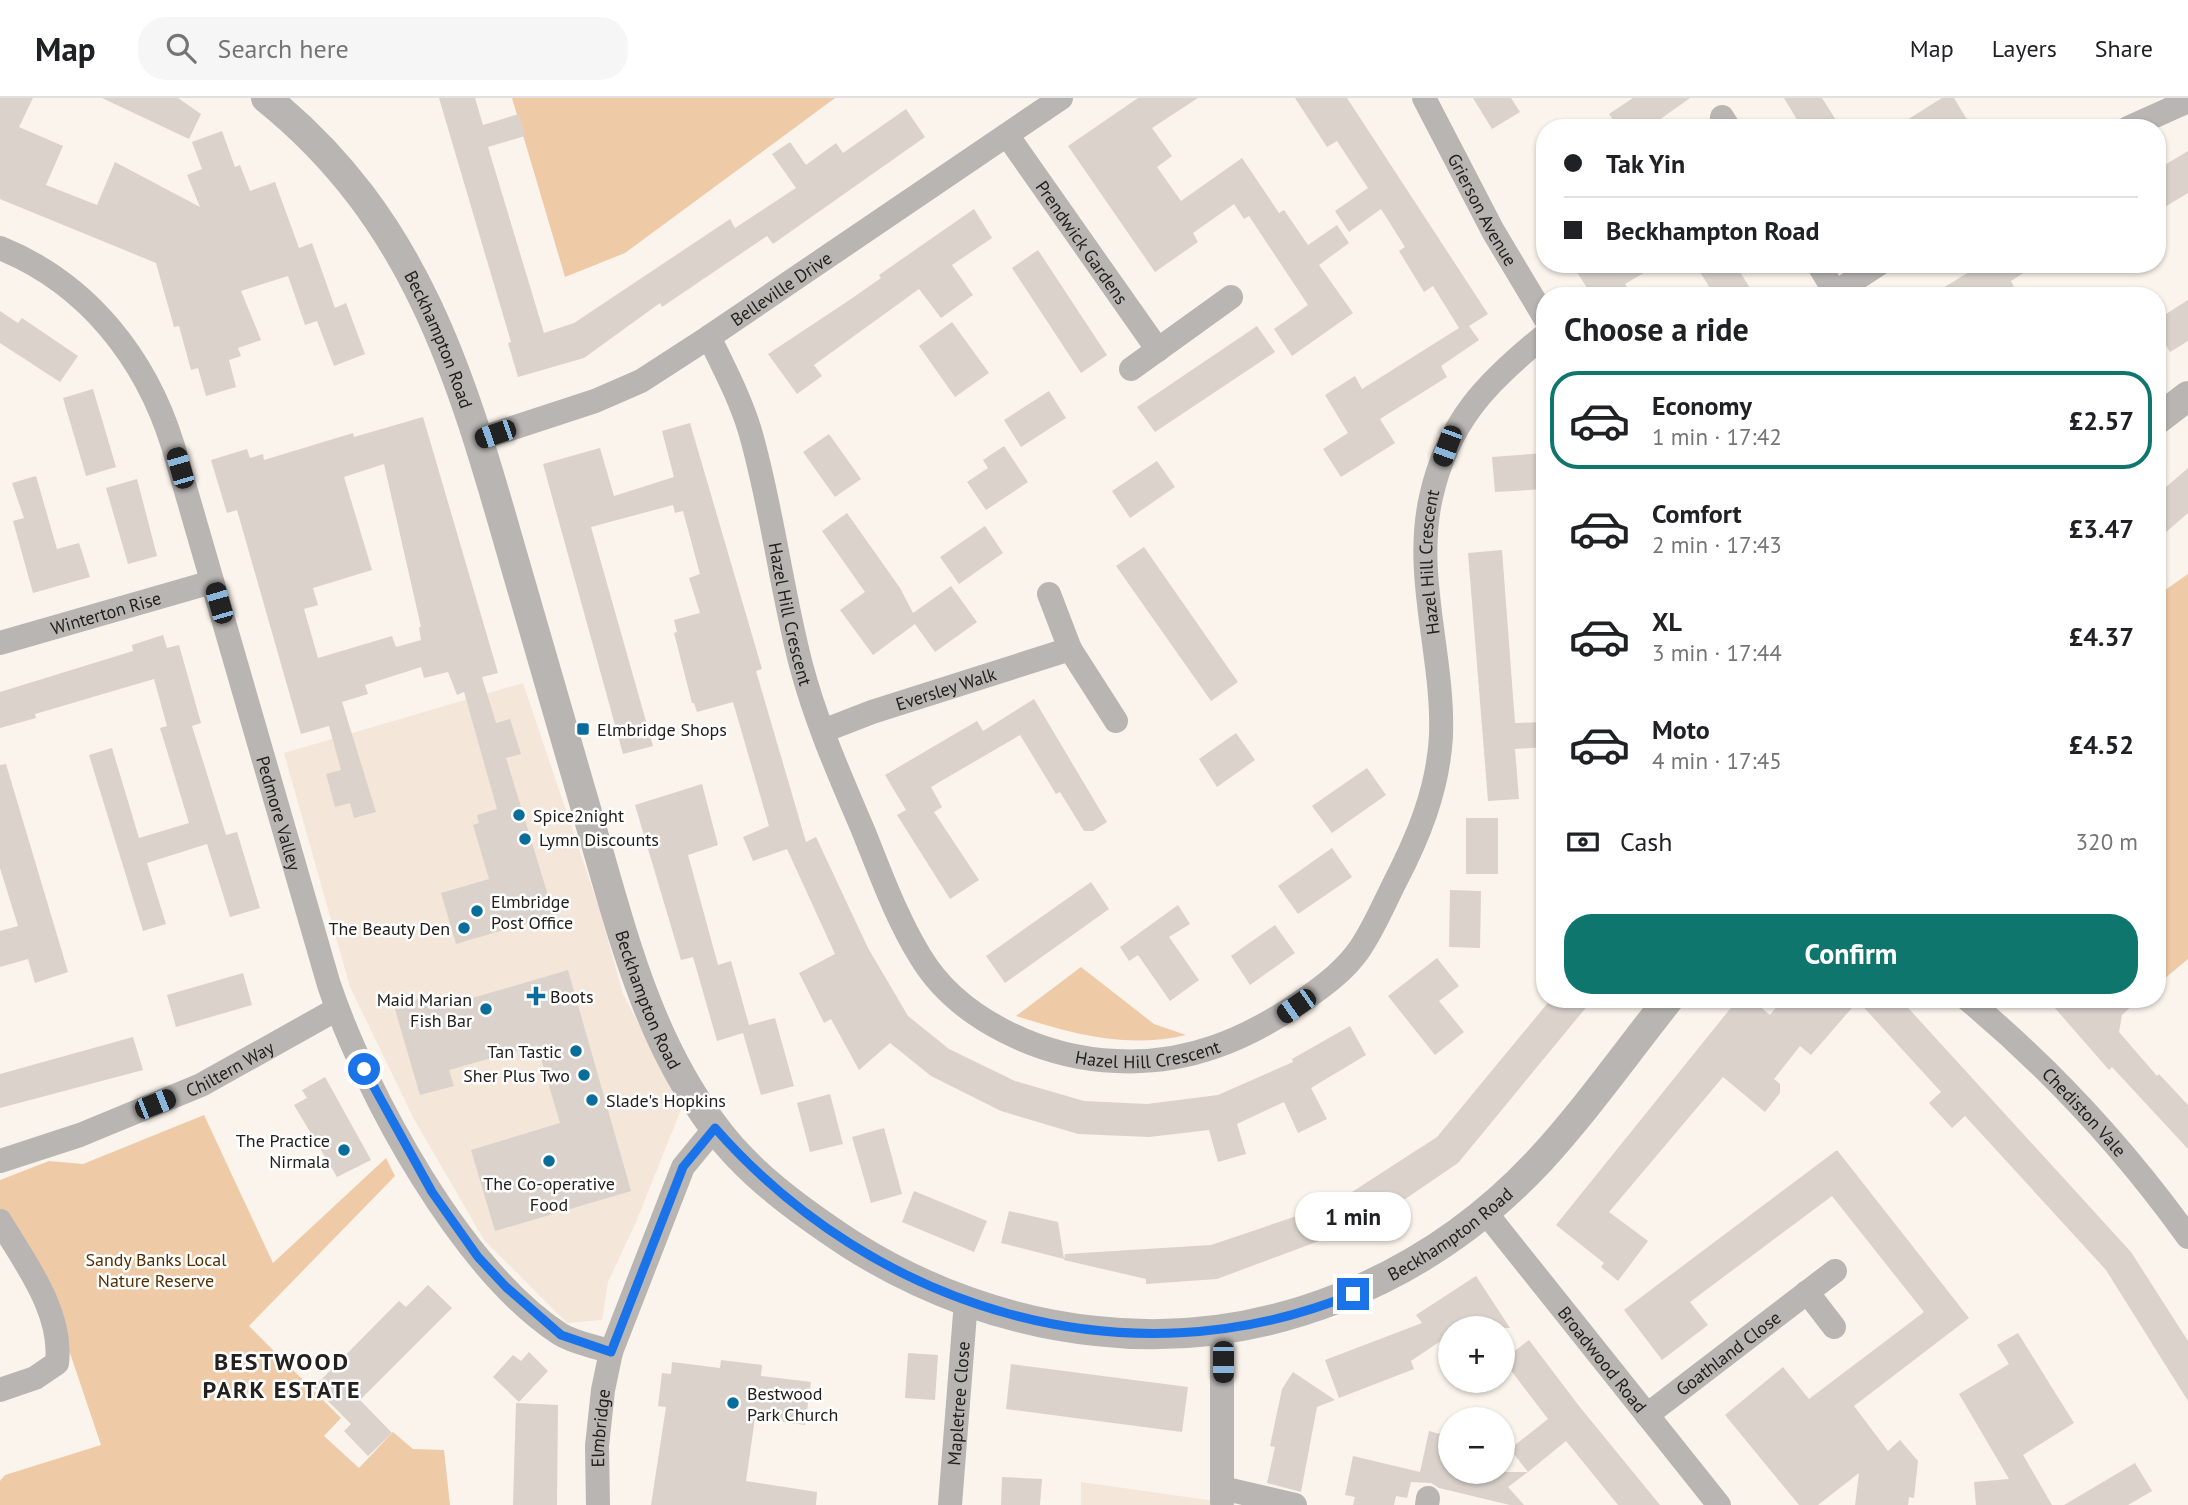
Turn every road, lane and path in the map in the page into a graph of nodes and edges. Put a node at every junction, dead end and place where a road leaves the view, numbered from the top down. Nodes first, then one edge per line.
1 (266, 98) edge
2 (1061, 98) edge
3 (1424, 98) edge
4 (2188, 101) edge
5 (2148, 119) edge
6 (1007, 135) junction
7 (0, 248) edge
8 (1865, 273) edge
9 (1843, 287) edge
10 (1231, 297) dead end
11 (1536, 303) edge
12 (709, 337) junction
13 (1536, 342) edge
14 (1158, 350) junction
15 (1131, 369) dead end
16 (2188, 396) edge
17 (2166, 413) edge
18 (480, 439) junction
19 (212, 582) junction
20 (1049, 594) dead end
21 (0, 643) edge
22 (1070, 649) junction
23 (1116, 720) dead end
24 (823, 731) junction
25 (1662, 1008) edge
26 (1977, 1008) edge
27 (337, 1009) junction
28 (715, 1128) junction
29 (0, 1161) edge
30 (1486, 1213) junction
31 (0, 1221) edge
32 (2188, 1237) edge
33 (1835, 1270) dead end
34 (1807, 1292) junction
35 (966, 1301) junction
36 (1834, 1327) dead end
37 (1219, 1329) junction
38 (611, 1352) junction
39 (0, 1390) edge
40 (1647, 1415) junction
41 (598, 1505) edge
42 (950, 1505) edge
43 (1295, 1505) edge
44 (1720, 1505) edge

1 - 18 street, Beckhampton Road
2 - 6 street, Belleville Drive
3 - 11 street, Grierson Avenue
4 - 5 street
6 - 12 street, Belleville Drive
6 - 14 street, Prendwick Gardens
7 - 19 street, Pedmore Valley
8 - 9 street
10 - 14 street
12 - 18 street, Belleville Drive
12 - 24 street, Hazel Hill Crescent
13 - 24 street, Hazel Hill Crescent
14 - 15 street
16 - 17 street
18 - 28 street, Beckhampton Road
19 - 21 street, Winterton Rise
19 - 27 street, Pedmore Valley
20 - 22 street
22 - 23 street
22 - 24 street, Eversley Walk
25 - 30 street, Beckhampton Road
26 - 32 street, Chediston Vale
27 - 29 street, Chiltern Way
27 - 38 street, Pedmore Valley
28 - 35 street, Beckhampton Road
28 - 38 street, Elmbridge
30 - 37 street, Beckhampton Road
30 - 40 street, Broadwood Road
31 - 39 street
33 - 34 street, Goathland Close
34 - 36 street
34 - 40 street, Goathland Close
35 - 37 street, Beckhampton Road
35 - 42 street, Mapletree Close
37 - 43 street
38 - 41 street, Elmbridge
40 - 44 street, Broadwood Road

